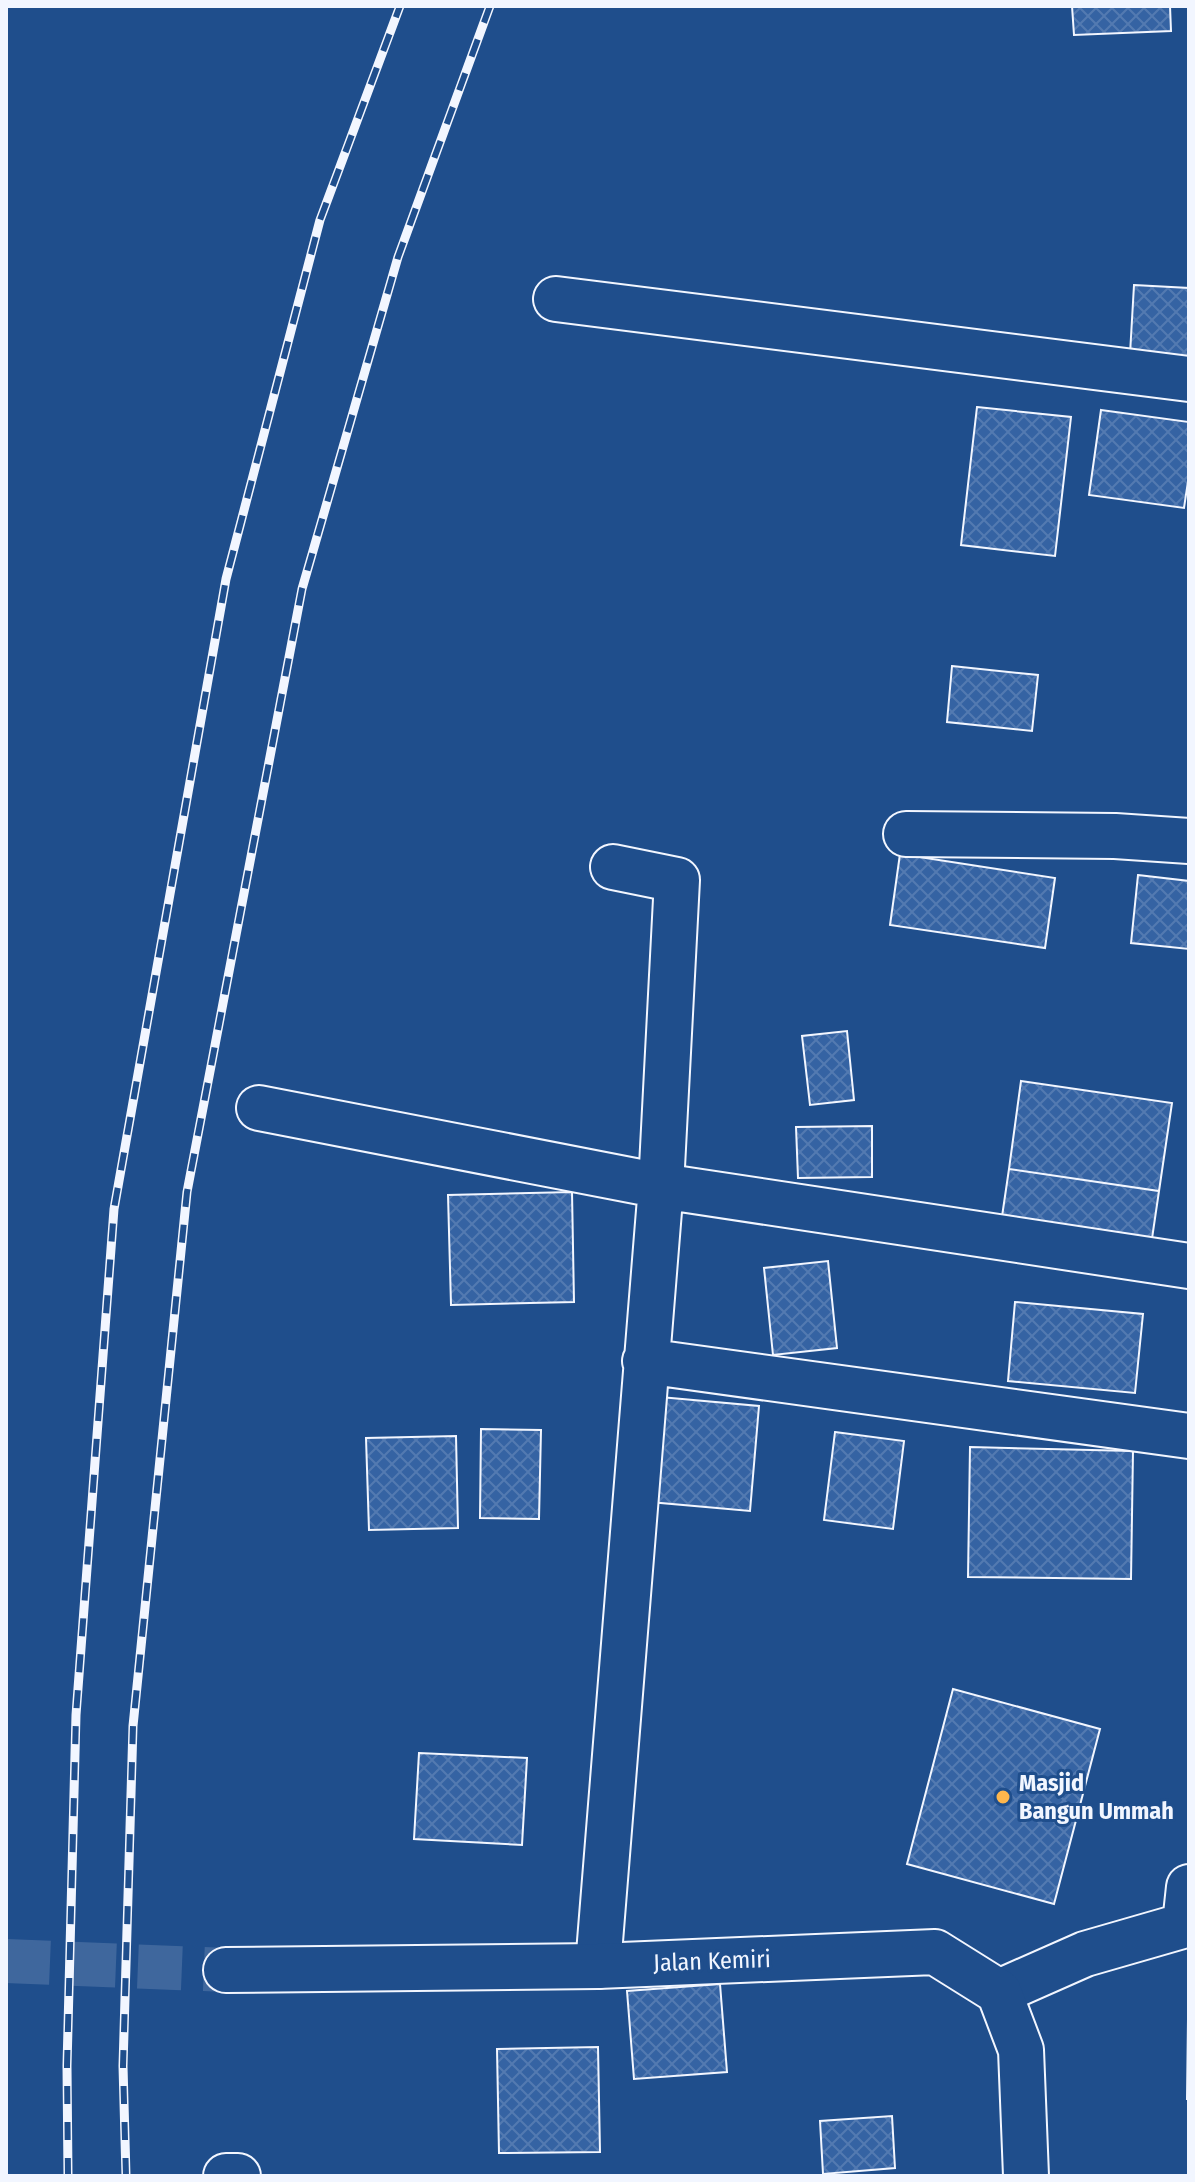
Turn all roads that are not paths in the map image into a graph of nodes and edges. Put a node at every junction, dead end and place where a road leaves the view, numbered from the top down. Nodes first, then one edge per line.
1 (556, 299) dead end
2 (1189, 379) edge
3 (906, 834) dead end
4 (1189, 841) edge
5 (613, 867) dead end
6 (259, 1108) dead end
7 (661, 1186) junction
8 (1189, 1266) edge
9 (645, 1361) junction
10 (1189, 1436) edge
11 (1188, 1912) edge
12 (598, 1966) junction
13 (226, 1970) tunnel mouth
14 (999, 1992) junction
15 (226, 2176) edge
16 (238, 2176) edge
17 (1026, 2176) edge

1 - 2 street
3 - 4 street
5 - 7 street
6 - 7 street
7 - 8 street
7 - 9 street
9 - 10 street
9 - 12 street
11 - 14 street
12 - 13 street, Jalan Kemiri
12 - 14 street, Jalan Kemiri
14 - 17 street
15 - 16 street

